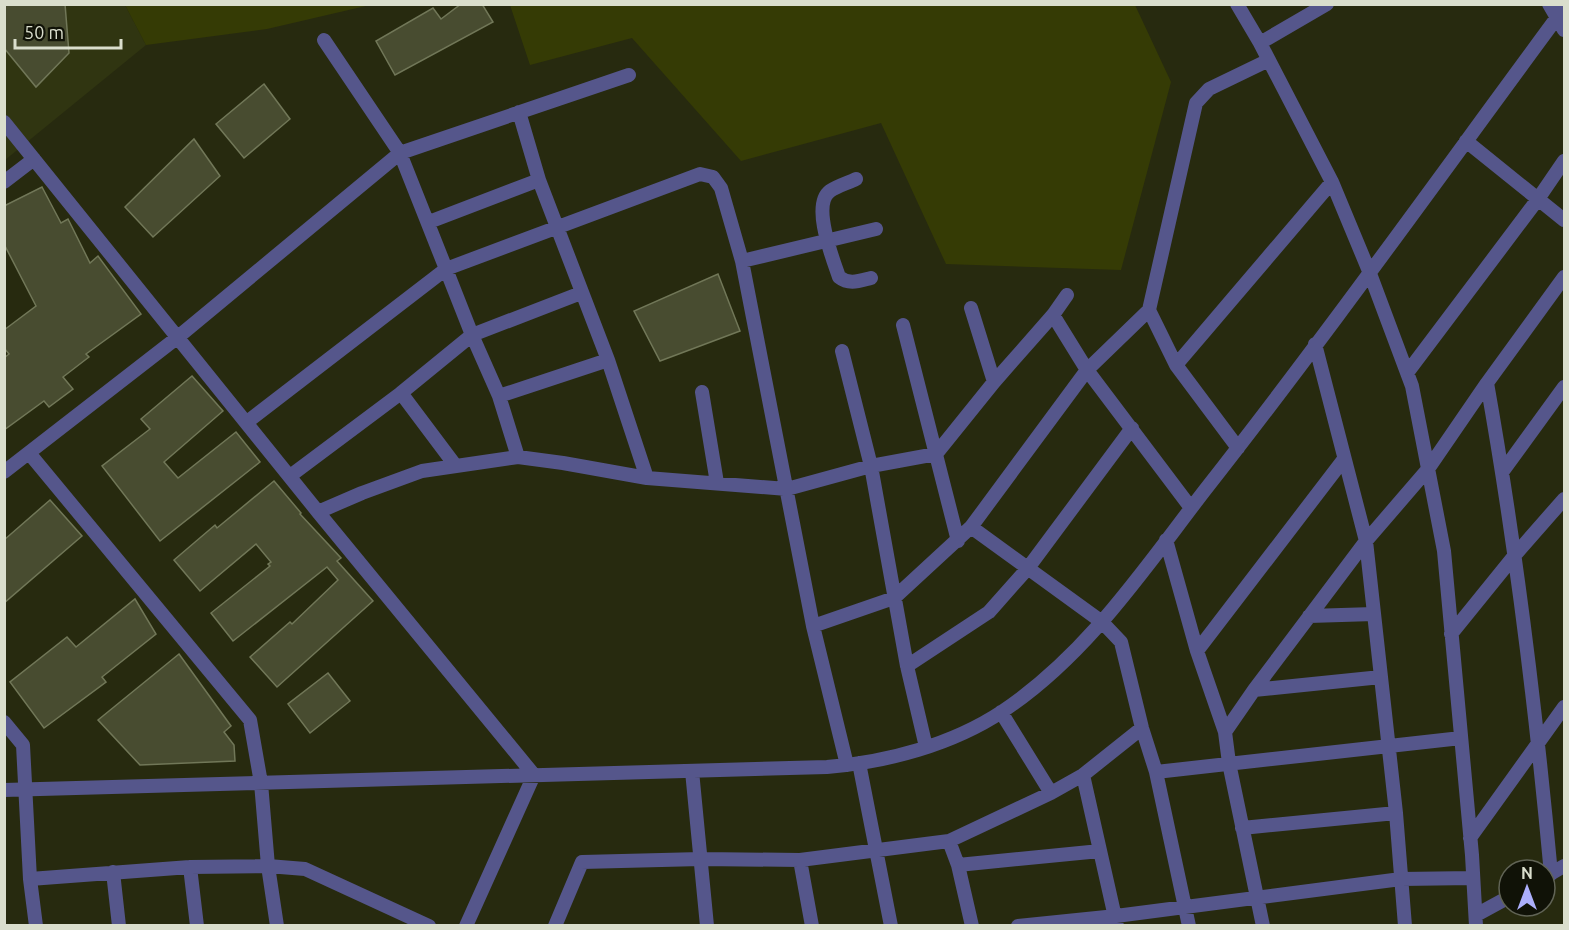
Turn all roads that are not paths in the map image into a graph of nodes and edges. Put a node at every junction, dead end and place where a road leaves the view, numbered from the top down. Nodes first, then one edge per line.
1 (1237, 4) edge
2 (1327, 4) edge
3 (1549, 4) edge
4 (1562, 18) edge
5 (324, 40) dead end
6 (1260, 44) junction
7 (1269, 60) junction
8 (629, 75) dead end
9 (519, 112) junction
10 (4, 122) edge
11 (1466, 141) junction
12 (400, 153) junction
13 (34, 159) junction
14 (1564, 161) edge
15 (856, 179) dead end
16 (539, 180) junction
17 (4, 182) edge
18 (1332, 182) junction
19 (1538, 199) junction
20 (1564, 220) edge
21 (429, 222) junction
22 (556, 227) junction
23 (876, 229) dead end
24 (827, 241) junction
25 (742, 261) junction
26 (446, 269) junction
27 (1369, 271) junction
28 (1564, 277) edge
29 (871, 278) dead end
30 (581, 293) junction
31 (1067, 295) dead end
32 (971, 308) dead end
33 (1149, 310) junction
34 (1053, 315) junction
35 (903, 325) dead end
36 (472, 335) junction
37 (178, 337) junction
38 (1315, 344) junction
39 (842, 351) dead end
40 (608, 360) junction
41 (1176, 365) junction
42 (1087, 370) junction
43 (1407, 373) junction
44 (994, 382) junction
45 (1487, 383) junction
46 (1564, 387) edge
47 (702, 392) dead end
48 (401, 393) junction
49 (499, 396) junction
50 (247, 422) junction
51 (1132, 428) junction
52 (1238, 448) junction
53 (29, 453) junction
54 (936, 454) junction
55 (518, 458) junction
56 (1344, 459) junction
57 (455, 465) junction
58 (872, 466) junction
59 (1428, 470) junction
60 (1503, 471) junction
61 (4, 472) edge
62 (290, 476) junction
63 (646, 478) junction
64 (717, 483) junction
65 (787, 489) junction
66 (1564, 499) edge
67 (1191, 508) junction
68 (318, 512) junction
69 (971, 527) junction
70 (1166, 540) junction
71 (958, 541) junction
72 (1366, 541) junction
73 (1515, 555) junction
74 (1028, 568) junction
75 (894, 598) junction
76 (1374, 614) junction
77 (1309, 616) junction
78 (1102, 622) junction
79 (813, 627) junction
80 (1451, 634) junction
81 (1197, 651) junction
82 (907, 666) junction
83 (1381, 677) junction
84 (1254, 690) junction
85 (1564, 707) edge
86 (1001, 712) junction
87 (4, 722) edge
88 (1142, 728) junction
89 (1225, 732) junction
90 (1461, 738) junction
91 (1539, 742) junction
92 (927, 747) junction
93 (1389, 747) junction
94 (1229, 762) junction
95 (853, 764) junction
96 (692, 771) junction
97 (1156, 772) junction
98 (1083, 775) junction
99 (534, 776) junction
100 (261, 783) junction
101 (4, 790) edge
102 (26, 790) junction
103 (1051, 793) junction
104 (1396, 813) junction
105 (1242, 828) junction
106 (1470, 838) junction
107 (949, 841) junction
108 (1101, 851) junction
109 (876, 852) junction
110 (1547, 858) edge
111 (701, 859) junction
112 (800, 860) junction
113 (958, 865) junction
114 (268, 866) junction
115 (190, 867) junction
116 (113, 872) junction
117 (30, 879) junction
118 (1401, 879) junction
119 (1473, 879) junction
120 (1257, 896) junction
121 (1497, 905) edge
122 (1186, 906) junction
123 (1476, 920) edge
124 (1117, 921) edge
125 (36, 926) edge
126 (119, 926) edge
127 (197, 926) edge
128 (277, 926) edge
129 (429, 926) edge
130 (466, 926) edge
131 (555, 926) edge
132 (707, 926) edge
133 (812, 926) edge
134 (891, 926) edge
135 (972, 926) edge
136 (1018, 926) edge
137 (1189, 926) edge
138 (1263, 926) edge
139 (1405, 926) edge

1 - 6 street
2 - 6 street
3 - 4 street
4 - 11 street
5 - 12 street
6 - 7 street
7 - 18 street
7 - 33 street
8 - 9 street
9 - 12 street
9 - 16 street
10 - 13 street
11 - 19 street
11 - 27 street
12 - 21 street
12 - 37 street
13 - 17 street
13 - 37 street
14 - 19 street
15 - 24 street
16 - 21 street
16 - 22 street
18 - 27 street
18 - 41 street
19 - 20 street
19 - 43 street
21 - 26 street
22 - 25 street
22 - 26 street
22 - 30 street
23 - 24 street
24 - 25 street
24 - 29 street
25 - 65 street
26 - 36 street
26 - 50 street
27 - 38 street
27 - 43 street
28 - 45 street
30 - 36 street
30 - 40 street
31 - 34 street
32 - 44 street
33 - 41 street
33 - 42 street
34 - 42 street
34 - 44 street
35 - 54 street
36 - 48 street
36 - 49 street
37 - 50 street
37 - 53 street
38 - 52 street
38 - 56 street
39 - 58 street
40 - 49 street
40 - 63 street
41 - 52 street
42 - 51 street
42 - 69 street
43 - 59 street
44 - 54 street
45 - 59 street
45 - 60 street
46 - 60 street
47 - 64 street
48 - 57 street
48 - 62 street
49 - 55 street
50 - 62 street
51 - 67 street
51 - 74 street
52 - 67 street
53 - 61 street
53 - 100 street
54 - 58 street
54 - 71 street
55 - 57 street
55 - 63 street
56 - 72 street
56 - 81 street
57 - 68 street
58 - 65 street
58 - 75 street
59 - 72 street
59 - 80 street
60 - 73 street
62 - 68 street
63 - 64 street
64 - 65 street
65 - 79 street
66 - 73 street
67 - 70 street
68 - 99 street
69 - 71 street
69 - 74 street
70 - 78 street
70 - 81 street
71 - 75 street
72 - 76 street
72 - 77 street
73 - 80 street
73 - 91 street
74 - 78 street
74 - 82 street
75 - 79 street
75 - 82 street
76 - 77 street
76 - 83 street
77 - 84 street
78 - 86 street
78 - 88 street
79 - 95 street
80 - 90 street
81 - 89 street
82 - 92 street
83 - 84 street
83 - 93 street
84 - 89 street
85 - 91 street
86 - 92 street
86 - 103 street
87 - 102 street
88 - 97 street
88 - 98 street
89 - 94 street
90 - 93 street
90 - 106 street
91 - 106 street
91 - 110 street
92 - 95 street
93 - 94 street
93 - 104 street
94 - 97 street
94 - 105 street
95 - 96 street
95 - 109 street
96 - 99 street
96 - 111 street
97 - 122 street
98 - 103 street
98 - 108 street
99 - 100 street
99 - 130 street
100 - 102 street
100 - 114 street
101 - 102 street
102 - 117 street
103 - 107 street
104 - 105 street
104 - 118 street
105 - 120 street
106 - 119 street
107 - 109 street
107 - 113 street
108 - 113 street
108 - 124 street
109 - 112 street
109 - 134 street
111 - 112 street
111 - 131 street
111 - 132 street
112 - 133 street
113 - 135 street
114 - 115 street
114 - 128 street
114 - 129 street
115 - 116 street
115 - 127 street
116 - 117 street
116 - 126 street
117 - 125 street
118 - 119 street
118 - 120 street
118 - 139 street
119 - 123 street
120 - 122 street
120 - 138 street
121 - 123 street
122 - 124 street
122 - 137 street
124 - 136 street

